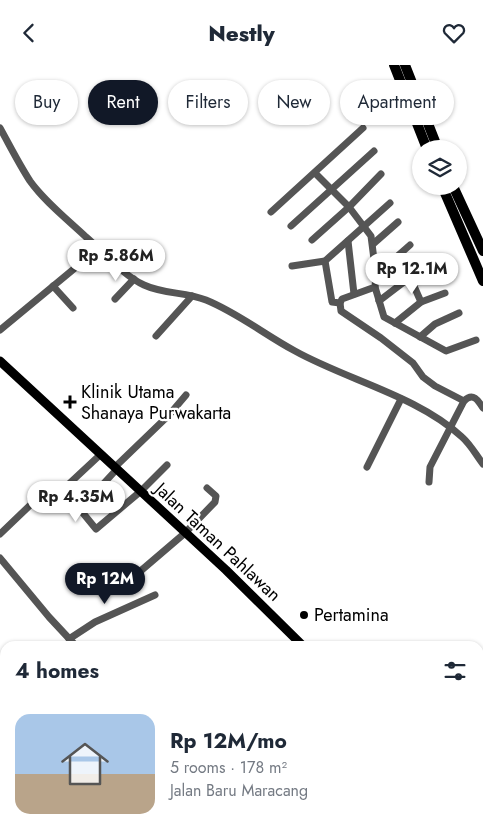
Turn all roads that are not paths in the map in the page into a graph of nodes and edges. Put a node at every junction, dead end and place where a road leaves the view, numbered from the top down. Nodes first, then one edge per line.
1 (394, 65) edge
2 (405, 65) edge
3 (0, 128) edge
4 (363, 129) dead end
5 (423, 140) edge
6 (434, 140) edge
7 (374, 151) dead end
8 (315, 173) junction
9 (381, 174) dead end
10 (331, 191) junction
11 (446, 195) edge
12 (458, 195) edge
13 (390, 203) dead end
14 (349, 207) junction
15 (271, 212) dead end
16 (398, 221) dead end
17 (291, 225) dead end
18 (364, 227) junction
19 (312, 240) dead end
20 (348, 241) junction
21 (373, 245) junction
22 (410, 245) dead end
23 (98, 249) junction
24 (483, 251) edge
25 (325, 261) junction
26 (292, 267) dead end
27 (376, 275) junction
28 (134, 279) junction
29 (483, 281) edge
30 (53, 286) junction
31 (375, 287) junction
32 (445, 293) dead end
33 (354, 294) junction
34 (192, 296) junction
35 (115, 299) dead end
36 (379, 301) junction
37 (421, 302) junction
38 (340, 303) junction
39 (72, 308) dead end
40 (459, 313) dead end
41 (395, 323) junction
42 (0, 330) edge
43 (156, 336) dead end
44 (420, 337) junction
45 (476, 340) dead end
46 (0, 361) edge
47 (186, 395) dead end
48 (401, 399) junction
49 (464, 401) junction
50 (483, 408) edge
51 (451, 427) junction
52 (101, 455) junction
53 (483, 464) edge
54 (167, 465) dead end
55 (367, 467) dead end
56 (116, 468) junction
57 (429, 482) dead end
58 (207, 488) dead end
59 (64, 490) junction
60 (140, 491) junction
61 (93, 495) dead end
62 (185, 533) junction
63 (0, 534) edge
64 (0, 558) edge
65 (130, 580) dead end
66 (155, 595) dead end
67 (68, 639) junction
68 (70, 641) edge
69 (299, 641) edge

1 - 5 highway
2 - 6 highway
3 - 23 street
4 - 8 street
7 - 10 street
8 - 10 street
8 - 15 street
9 - 14 street
10 - 14 street
10 - 17 street
11 - 29 highway
12 - 24 highway
13 - 18 street
14 - 18 street
14 - 19 street
16 - 21 street
18 - 20 street
18 - 21 street
20 - 25 street
20 - 33 street
21 - 27 street
22 - 27 street
23 - 28 street
23 - 30 street
25 - 26 street
25 - 38 street
27 - 31 street
28 - 34 street
28 - 35 street
30 - 39 street
30 - 42 street
31 - 33 street
31 - 36 street
32 - 37 street
33 - 38 street
34 - 43 street
34 - 48 street
36 - 37 street
36 - 41 street
37 - 41 street
38 - 49 street
40 - 44 street
41 - 44 street
44 - 45 street
46 - 52 main road, Jalan Taman Pahlawan
47 - 56 street
48 - 51 street
48 - 55 street
49 - 50 street
49 - 51 street
51 - 53 street
51 - 57 street
52 - 56 main road, Jalan Taman Pahlawan
52 - 59 street
54 - 60 street
56 - 60 main road, Jalan Taman Pahlawan
56 - 61 street
58 - 62 street
59 - 60 street
59 - 63 street
60 - 62 main road, Jalan Taman Pahlawan
62 - 65 street
62 - 69 main road, Jalan Taman Pahlawan
64 - 67 street
66 - 67 street
67 - 68 street

